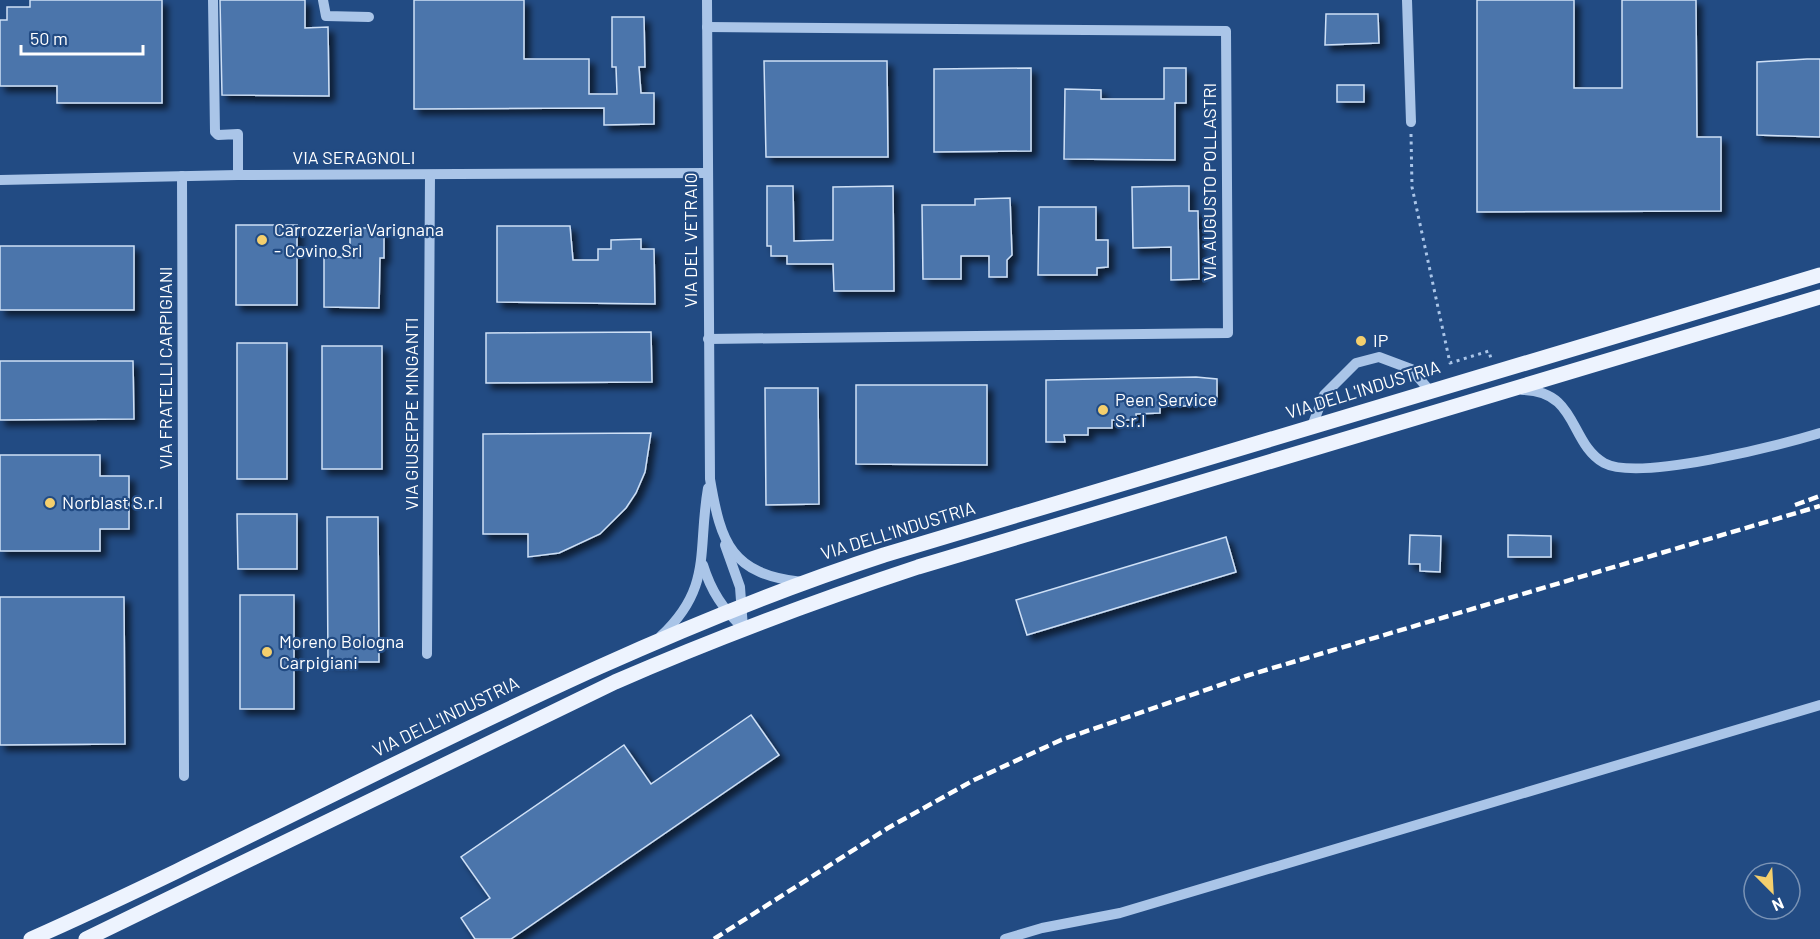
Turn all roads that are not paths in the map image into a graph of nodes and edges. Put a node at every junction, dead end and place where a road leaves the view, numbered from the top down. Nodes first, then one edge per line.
1 (213, 0) edge
2 (323, 0) edge
3 (707, 0) edge
4 (1407, 0) edge
5 (369, 16) dead end
6 (707, 27) junction
7 (1411, 122) road end
8 (708, 173) junction
9 (238, 175) junction
10 (430, 175) junction
11 (182, 176) junction
12 (0, 180) edge
13 (1820, 275) edge
14 (1820, 297) edge
15 (708, 339) junction
16 (1430, 391) junction
17 (1509, 391) junction
18 (1312, 426) junction
19 (1820, 433) edge
20 (710, 479) junction
21 (721, 534) junction
22 (702, 562) junction
23 (802, 582) junction
24 (743, 604) junction
25 (725, 611) junction
26 (743, 628) junction
27 (659, 638) junction
28 (427, 654) dead end
29 (1820, 705) edge
30 (183, 776) dead end
31 (31, 939) edge
32 (86, 939) edge
33 (1005, 939) edge

1 - 9 street
2 - 5 street
3 - 6 street, VIA DEL VETRAIO
4 - 7 street
6 - 8 street, VIA DEL VETRAIO
6 - 15 street, VIA AUGUSTO POLLASTRI
8 - 10 street, VIA SERAGNOLI
8 - 15 street, VIA DEL VETRAIO
9 - 10 street, VIA SERAGNOLI
9 - 11 street, VIA SERAGNOLI
10 - 28 street, VIA GIUSEPPE MINGANTI
11 - 12 street, VIA SERAGNOLI
11 - 30 street, VIA FRATELLI CARPIGIANI
13 - 16 main road, VIA DELL'INDUSTRIA
14 - 17 main road
15 - 20 street, VIA DEL VETRAIO
16 - 18 main road, VIA DELL'INDUSTRIA
16 - 18 street
17 - 19 street
17 - 26 main road
18 - 23 main road, VIA DELL'INDUSTRIA
20 - 21 street, VIA DEL VETRAIO
20 - 22 street, VIA DEL VETRAIO
21 - 23 street, VIA DEL VETRAIO
21 - 24 street, VIA DEL VETRAIO
22 - 25 street, VIA DEL VETRAIO
22 - 27 street, VIA DEL VETRAIO
23 - 24 main road, VIA DELL'INDUSTRIA
24 - 25 main road, VIA DELL'INDUSTRIA
24 - 26 street, VIA DEL VETRAIO
25 - 26 street, VIA DEL VETRAIO
25 - 27 main road, VIA DELL'INDUSTRIA
26 - 32 main road
27 - 31 main road, VIA DELL'INDUSTRIA
29 - 33 street

